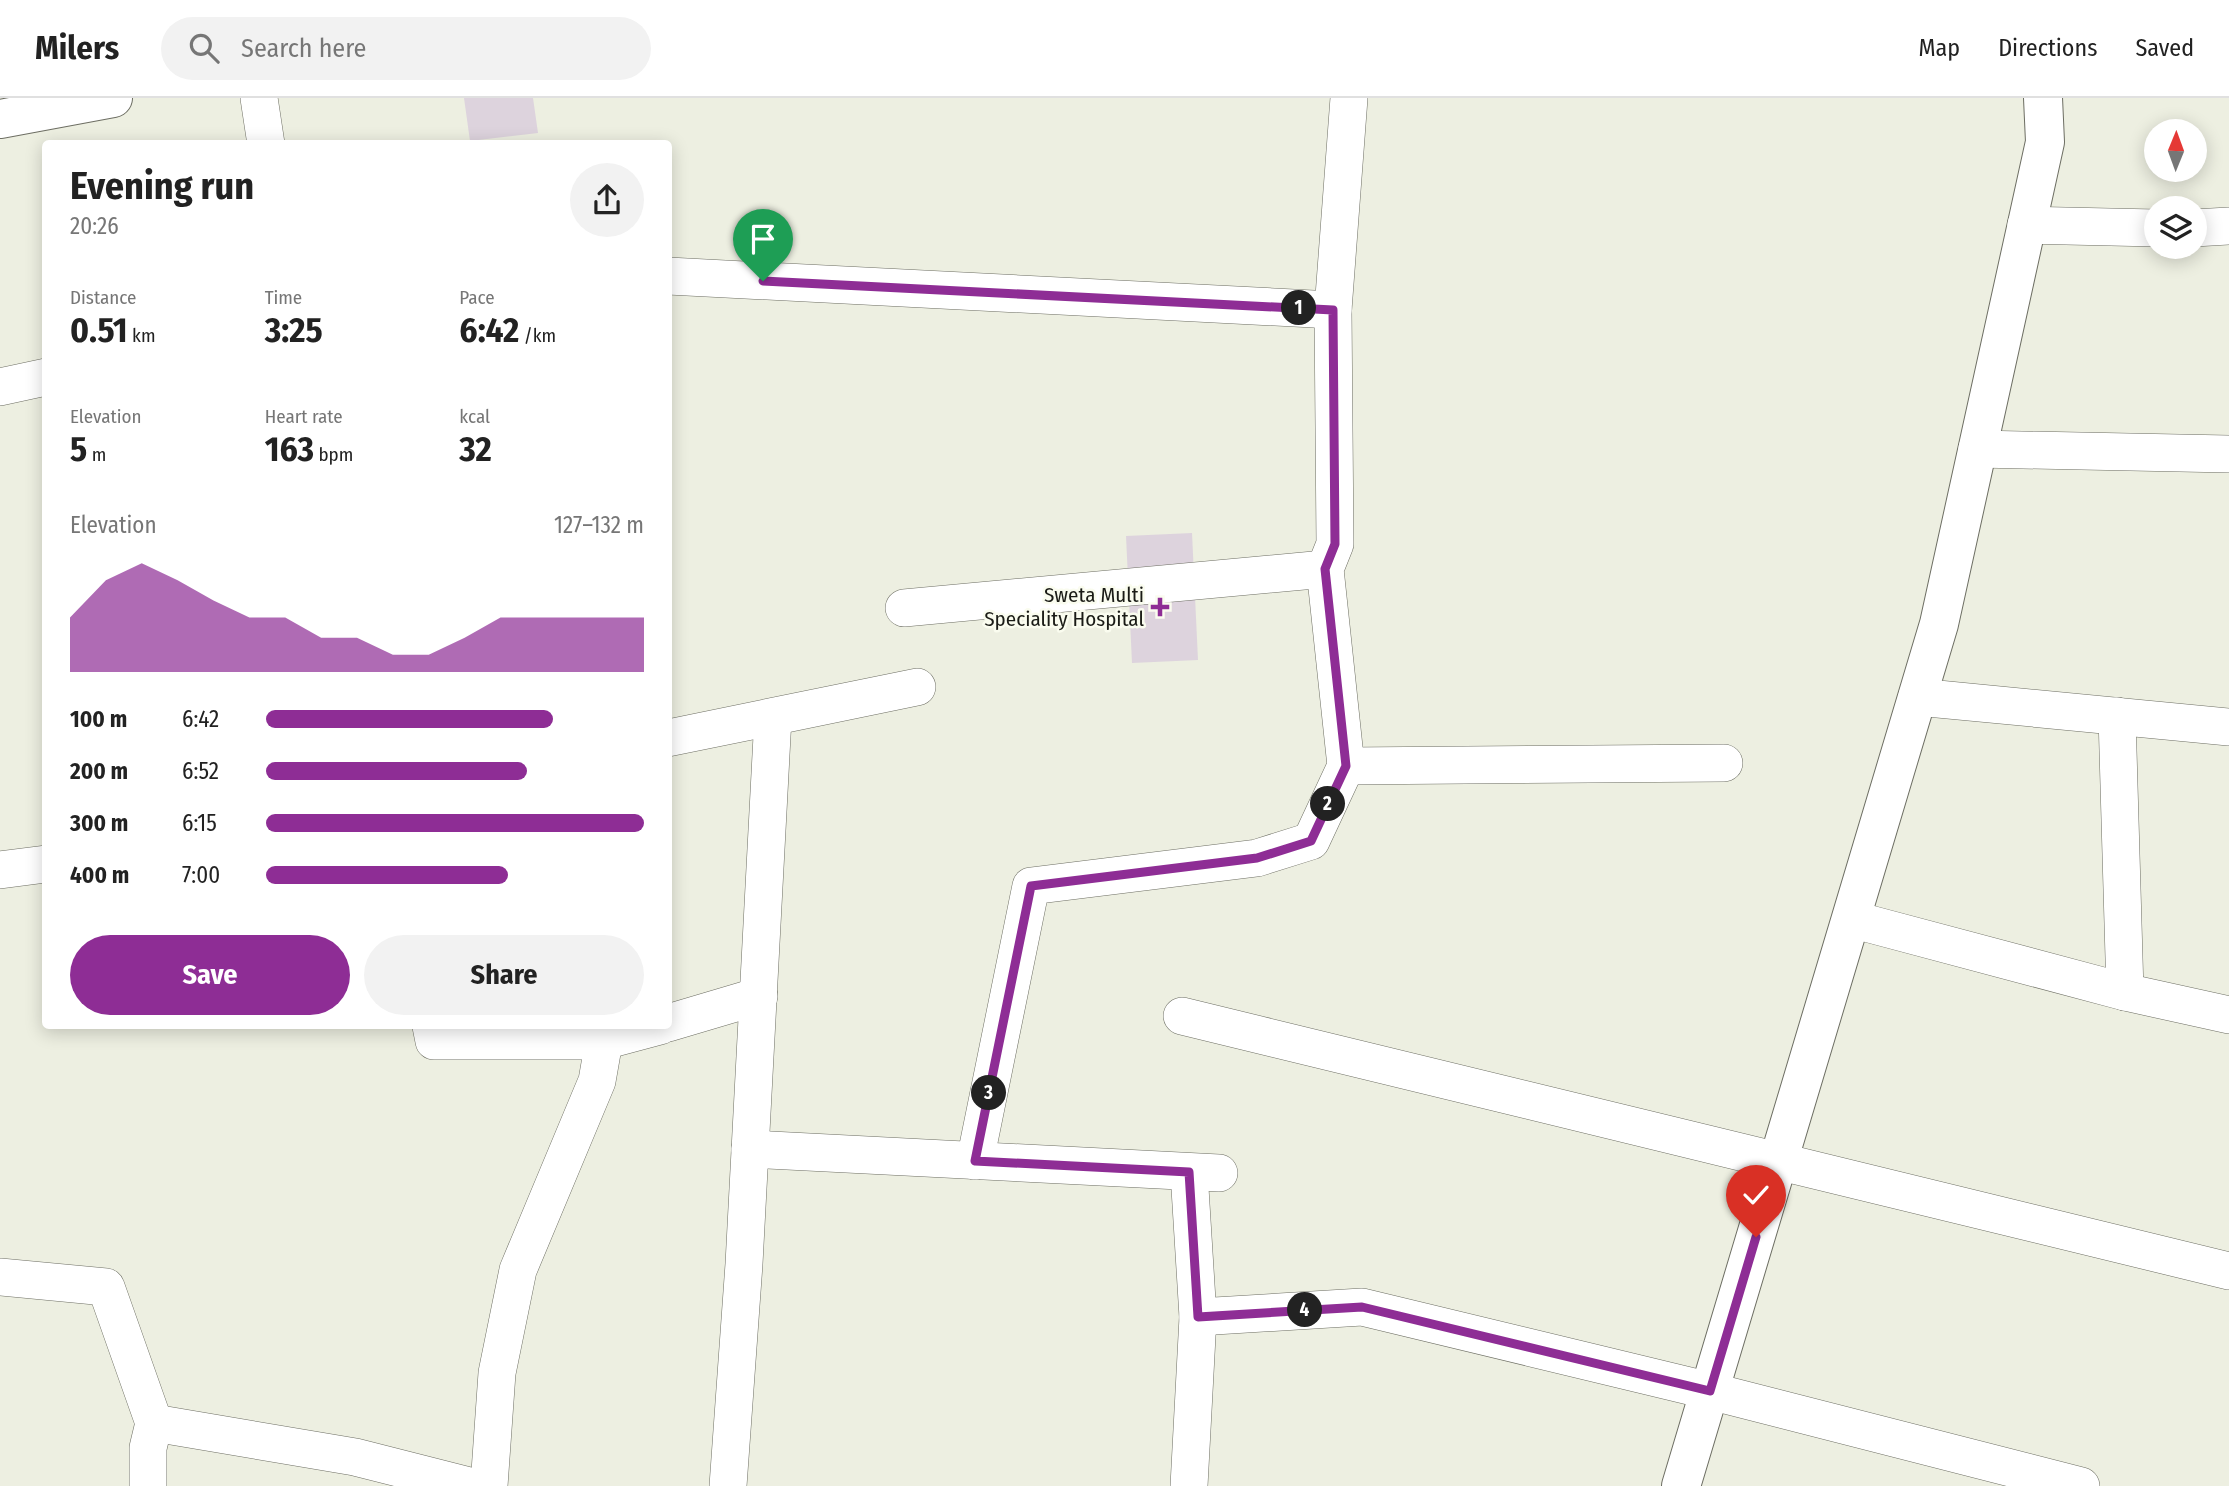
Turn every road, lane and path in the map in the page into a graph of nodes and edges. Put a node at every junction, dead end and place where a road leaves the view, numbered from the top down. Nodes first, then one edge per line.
1 (113, 98) edge
2 (259, 98) edge
3 (1349, 98) edge
4 (2043, 98) edge
5 (0, 118) edge
6 (265, 140) edge
7 (2026, 225) junction
8 (2229, 226) edge
9 (2207, 227) edge
10 (2144, 228) edge
11 (672, 276) edge
12 (1333, 310) junction
13 (42, 378) edge
14 (0, 387) edge
15 (1977, 449) junction
16 (2229, 454) edge
17 (1325, 569) junction
18 (904, 608) dead end
19 (917, 687) dead end
20 (1917, 697) junction
21 (2117, 716) junction
22 (773, 717) junction
23 (2229, 727) edge
24 (672, 737) edge
25 (1724, 763) dead end
26 (1346, 766) junction
27 (42, 865) edge
28 (0, 870) edge
29 (1851, 919) junction
30 (2125, 992) junction
31 (759, 996) junction
32 (2229, 1015) edge
33 (1182, 1016) dead end
34 (672, 1022) edge
35 (432, 1029) edge
36 (649, 1029) edge
37 (604, 1041) junction
38 (750, 1149) junction
39 (1779, 1160) junction
40 (975, 1161) junction
41 (2229, 1271) edge
42 (0, 1277) edge
43 (1198, 1317) junction
44 (1710, 1391) junction
45 (154, 1423) junction
46 (148, 1486) edge
47 (469, 1486) edge
48 (489, 1486) edge
49 (728, 1486) edge
50 (1189, 1486) edge
51 (1681, 1486) edge
52 (2081, 1486) edge

1 - 5 street
2 - 6 street
3 - 12 street
4 - 7 street
7 - 10 street
7 - 15 street
8 - 9 street
11 - 12 street
12 - 17 street
13 - 14 street
15 - 16 street
15 - 20 street
17 - 18 street
17 - 26 street
19 - 22 street
20 - 21 street
20 - 29 street
21 - 23 street
21 - 30 street
22 - 24 street
22 - 31 street
25 - 26 street
26 - 40 street
27 - 28 street
29 - 30 street
29 - 39 street
30 - 32 street
31 - 34 street
31 - 38 street
33 - 39 street
35 - 37 street
36 - 37 street
37 - 48 street
38 - 40 street
38 - 49 street
39 - 41 street
39 - 44 street
40 - 43 street
42 - 45 street
43 - 44 street
43 - 50 street
44 - 51 street
44 - 52 street
45 - 46 street
45 - 47 street

